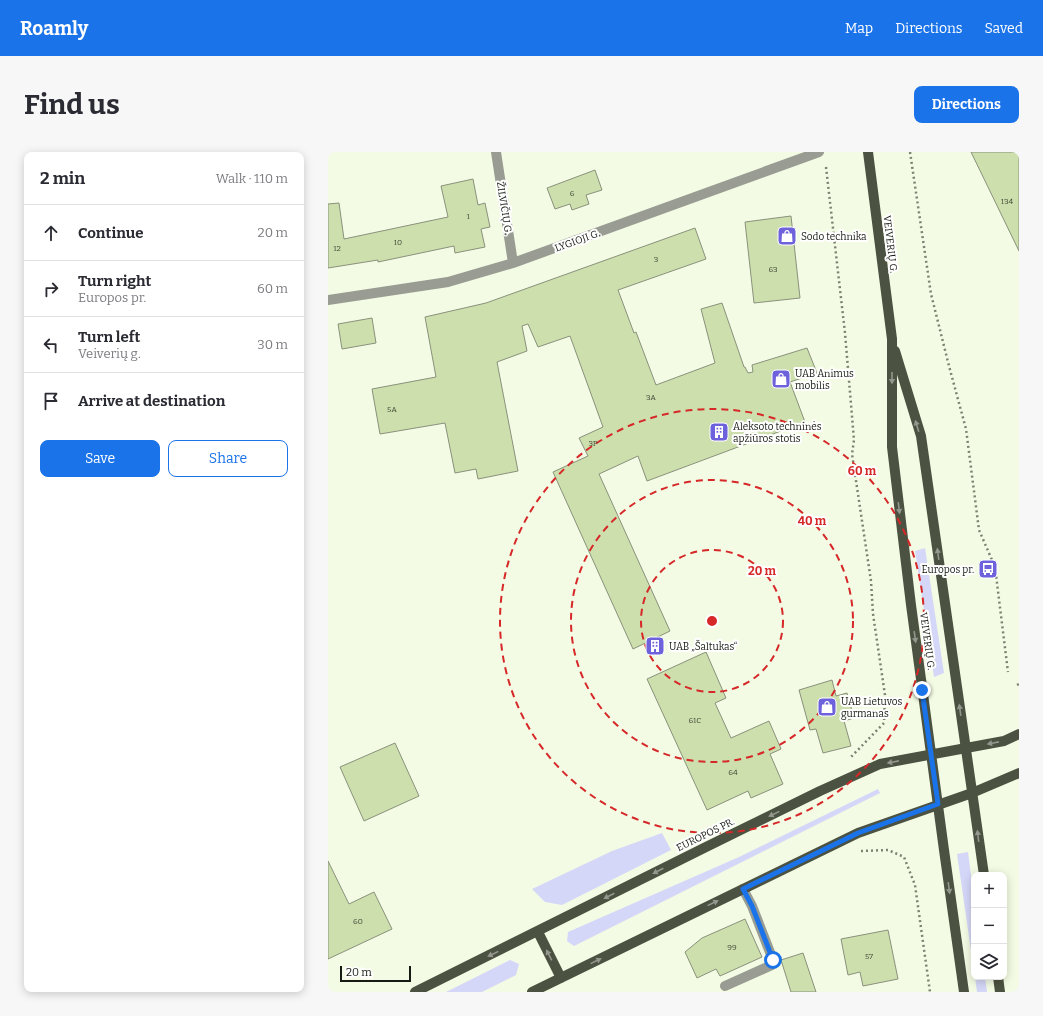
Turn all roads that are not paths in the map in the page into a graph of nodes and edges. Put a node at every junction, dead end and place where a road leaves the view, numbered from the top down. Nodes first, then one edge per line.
1 (496, 152) edge
2 (868, 152) edge
3 (822, 156) edge
4 (513, 263) junction
5 (328, 300) edge
6 (892, 339) junction
7 (1019, 734) edge
8 (965, 749) junction
9 (931, 755) junction
10 (1019, 773) edge
11 (972, 793) junction
12 (938, 804) junction
13 (984, 872) edge
14 (743, 889) junction
15 (538, 932) junction
16 (561, 978) junction
17 (998, 980) edge
18 (725, 986) dead end
19 (415, 992) edge
20 (532, 992) edge
21 (964, 992) edge
22 (1000, 992) edge

1 - 4 street, ŽILVIČIŲ G.
2 - 6 main road, VEIVERIŲ G.
3 - 4 street, LYGIOJI G.
4 - 5 street, LYGIOJI G.
8 -> 6 main road, VEIVERIŲ G.
6 -> 9 main road, VEIVERIŲ G.
7 -> 8 main road, EUROPOS PR.
8 - 9 main road, EUROPOS PR.
8 - 11 main road, VEIVERIŲ G.
9 - 12 main road, VEIVERIŲ G.
9 -> 15 main road, EUROPOS PR.
10 - 11 main road
11 - 12 main road
13 -> 11 main road, VEIVERIŲ G.
12 - 14 main road
12 -> 21 main road, VEIVERIŲ G.
16 -> 14 main road
14 - 18 street
16 -> 15 main road
15 -> 19 main road, EUROPOS PR.
16 - 20 main road
17 - 22 main road

